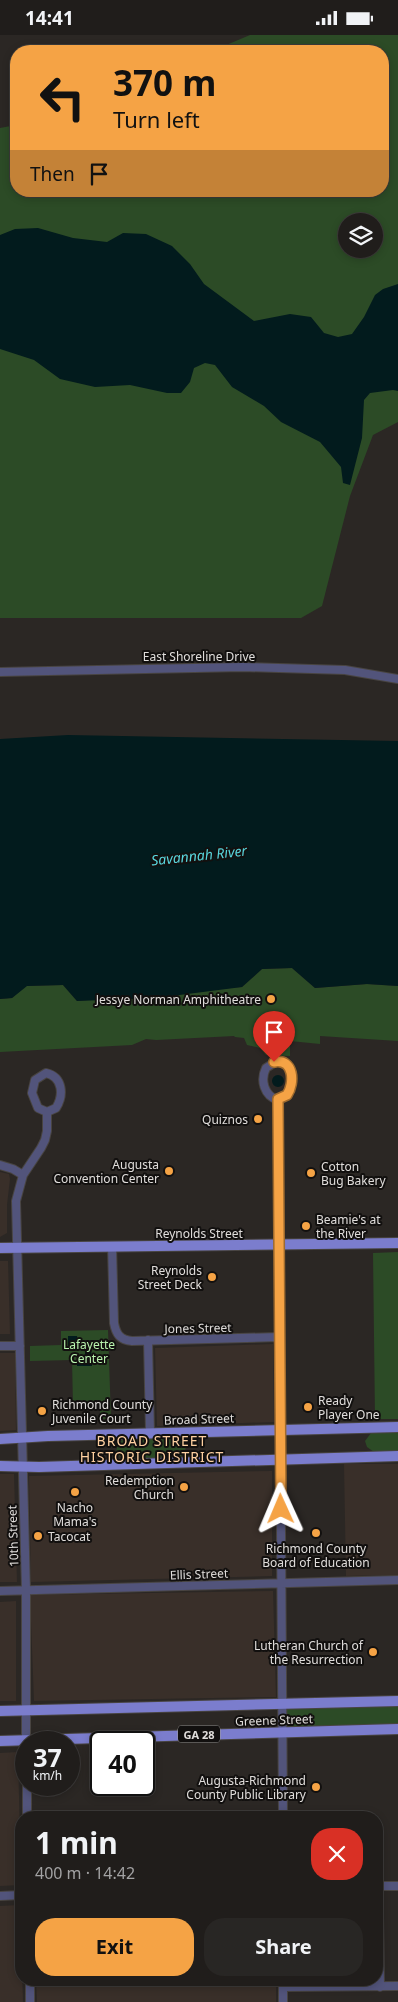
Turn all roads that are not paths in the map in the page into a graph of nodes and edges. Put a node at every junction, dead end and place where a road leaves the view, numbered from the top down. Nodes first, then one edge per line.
1 (0, 671) edge
2 (398, 679) edge
3 (278, 1099) junction
4 (47, 1112) junction
5 (0, 1165) edge
6 (23, 1175) junction
7 (398, 1243) edge
8 (279, 1245) junction
9 (112, 1246) junction
10 (0, 1248) edge
11 (18, 1248) junction
12 (279, 1337) junction
13 (148, 1340) junction
14 (20, 1345) junction
15 (0, 1346) edge
16 (398, 1427) edge
17 (281, 1430) junction
18 (150, 1433) junction
19 (22, 1438) junction
20 (0, 1439) edge
21 (398, 1456) edge
22 (281, 1459) junction
23 (0, 1466) edge
24 (22, 1466) junction
25 (398, 1580) edge
26 (283, 1583) junction
27 (26, 1590) junction
28 (0, 1591) edge
29 (398, 1701) edge
30 (284, 1704) junction
31 (26, 1710) junction
32 (0, 1711) edge
33 (398, 1729) edge
34 (26, 1731) edge
35 (284, 1732) junction
36 (80, 1738) edge
37 (15, 1740) edge
38 (0, 1741) edge
39 (27, 1796) edge
40 (27, 1811) edge
41 (283, 1811) edge
42 (383, 1886) edge
43 (398, 1886) edge
44 (0, 1895) edge
45 (15, 1895) edge
46 (30, 1986) edge
47 (283, 1986) edge
48 (356, 1986) edge
49 (398, 1986) edge
50 (380, 1987) joint
51 (30, 2002) edge
52 (283, 2002) edge

1 - 2 street, East Shoreline Drive
3 - 3 street
3 - 8 street
4 - 4 street
4 - 6 street, 10th Street
5 - 6 street
6 - 11 street, 10th Street
7 - 8 main road, Reynolds Street
8 - 9 main road, Reynolds Street
8 - 12 street
9 - 11 main road, Reynolds Street
9 - 13 street, Jones Street
10 - 11 main road, Reynolds Street
11 - 14 street, 10th Street
12 - 13 street, Jones Street
12 - 17 street
13 - 18 street
14 - 15 street
14 - 19 street, 10th Street
16 - 17 main road, Broad Street
17 - 18 main road, Broad Street
17 - 22 street
18 - 19 main road, Broad Street
19 - 20 main road, Broad Street
19 - 24 street, 10th Street
21 - 22 main road
22 - 24 main road
22 - 26 street
23 - 24 main road
24 - 27 street, 10th Street
25 - 26 street, Ellis Street
26 - 27 street, Ellis Street
26 - 30 street
27 - 28 street, Ellis Street
27 - 31 street, 10th Street
29 - 30 main road, Greene Street
30 - 31 main road, Greene Street
30 - 35 street
31 - 32 main road, Greene Street
31 - 34 street, 10th Street
33 - 35 main road, Greene Street / GA 28
35 - 36 main road, Greene Street / GA 28
35 - 41 street
37 - 38 main road, Greene Street / GA 28
39 - 40 street
42 - 43 street
44 - 45 street
46 - 51 street
47 - 52 street
48 - 50 street
49 - 50 street

